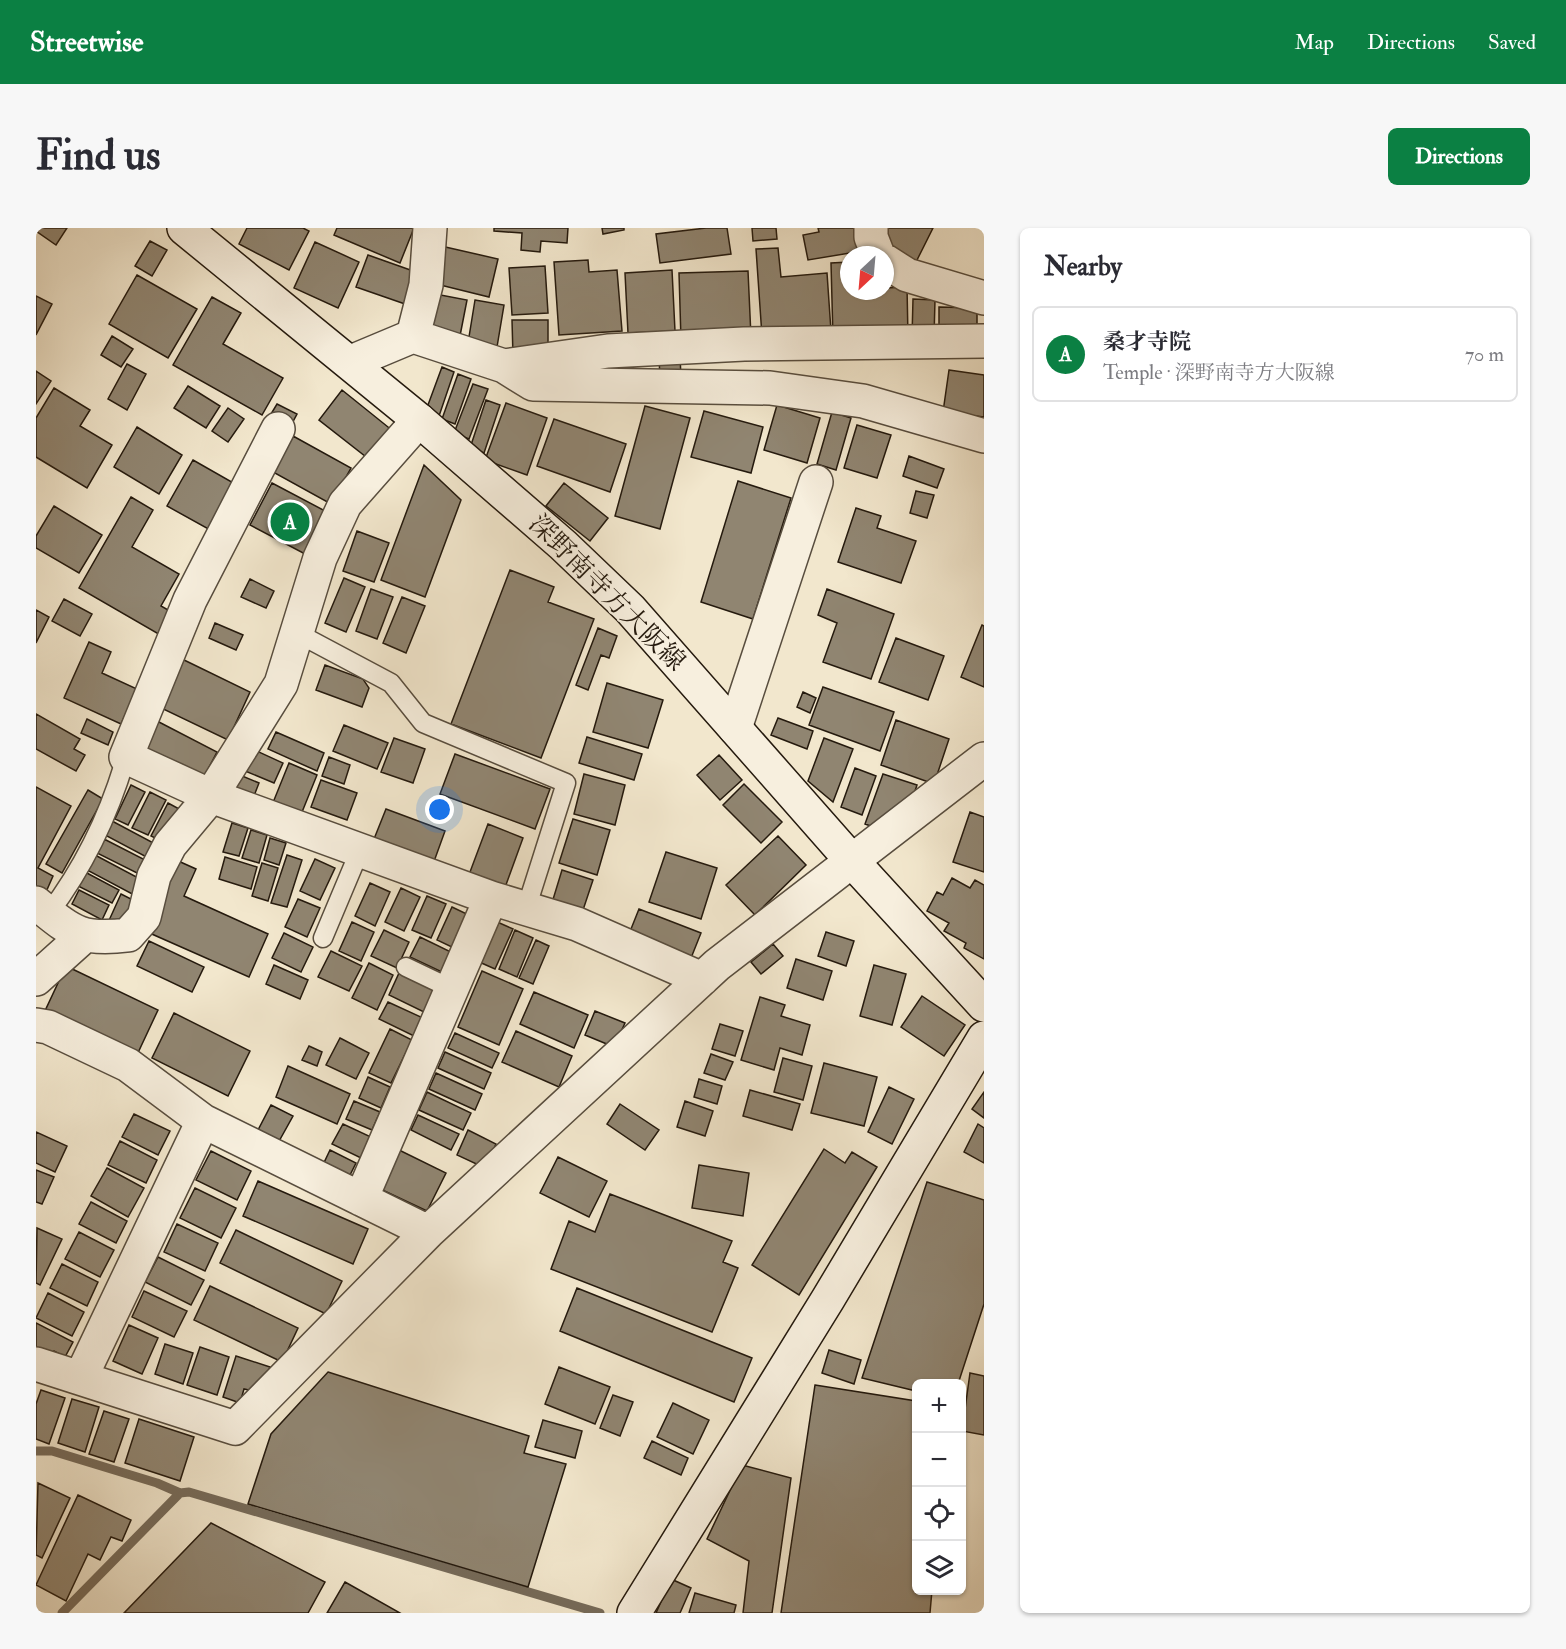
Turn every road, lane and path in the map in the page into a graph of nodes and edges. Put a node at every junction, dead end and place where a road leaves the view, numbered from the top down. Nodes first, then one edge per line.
1 (184, 228) edge
2 (429, 228) edge
3 (871, 228) edge
4 (874, 246) edge
5 (894, 267) edge
6 (984, 298) edge
7 (413, 336) junction
8 (984, 341) edge
9 (351, 362) junction
10 (504, 366) junction
11 (419, 420) junction
12 (278, 429) dead end
13 (984, 436) edge
14 (816, 482) dead end
15 (297, 633) junction
16 (735, 728) junction
17 (126, 757) junction
18 (984, 759) edge
19 (211, 796) junction
20 (360, 850) junction
21 (852, 861) junction
22 (491, 898) junction
23 (42, 908) edge
24 (526, 909) junction
25 (85, 935) junction
26 (323, 938) dead end
27 (406, 968) dead end
28 (36, 979) edge
29 (702, 979) junction
30 (452, 989) junction
31 (984, 1005) edge
32 (36, 1025) edge
33 (984, 1038) edge
34 (203, 1121) junction
35 (361, 1199) junction
36 (428, 1232) junction
37 (36, 1364) edge
38 (81, 1377) junction
39 (634, 1613) edge

1 - 9 street, 深野南寺方大阪線
2 - 7 street
3 - 4 street
5 - 6 street
7 - 9 street
7 - 10 street
8 - 10 street
9 - 11 street, 深野南寺方大阪線
10 - 13 street
11 - 15 street
11 - 16 street, 深野南寺方大阪線
12 - 17 street
14 - 16 street
15 - 19 street
15 - 24 lane
16 - 21 street, 深野南寺方大阪線
17 - 19 street
17 - 23 lane
18 - 21 street
19 - 20 street
19 - 25 street
20 - 22 street
20 - 26 lane
21 - 29 street
21 - 31 street, 深野南寺方大阪線
22 - 24 street
22 - 30 street
23 - 25 street
24 - 29 street
25 - 28 street
27 - 30 lane
29 - 36 street
30 - 35 street
32 - 34 street
33 - 39 street
34 - 35 street
34 - 38 street
35 - 36 street
36 - 38 street
37 - 38 street

